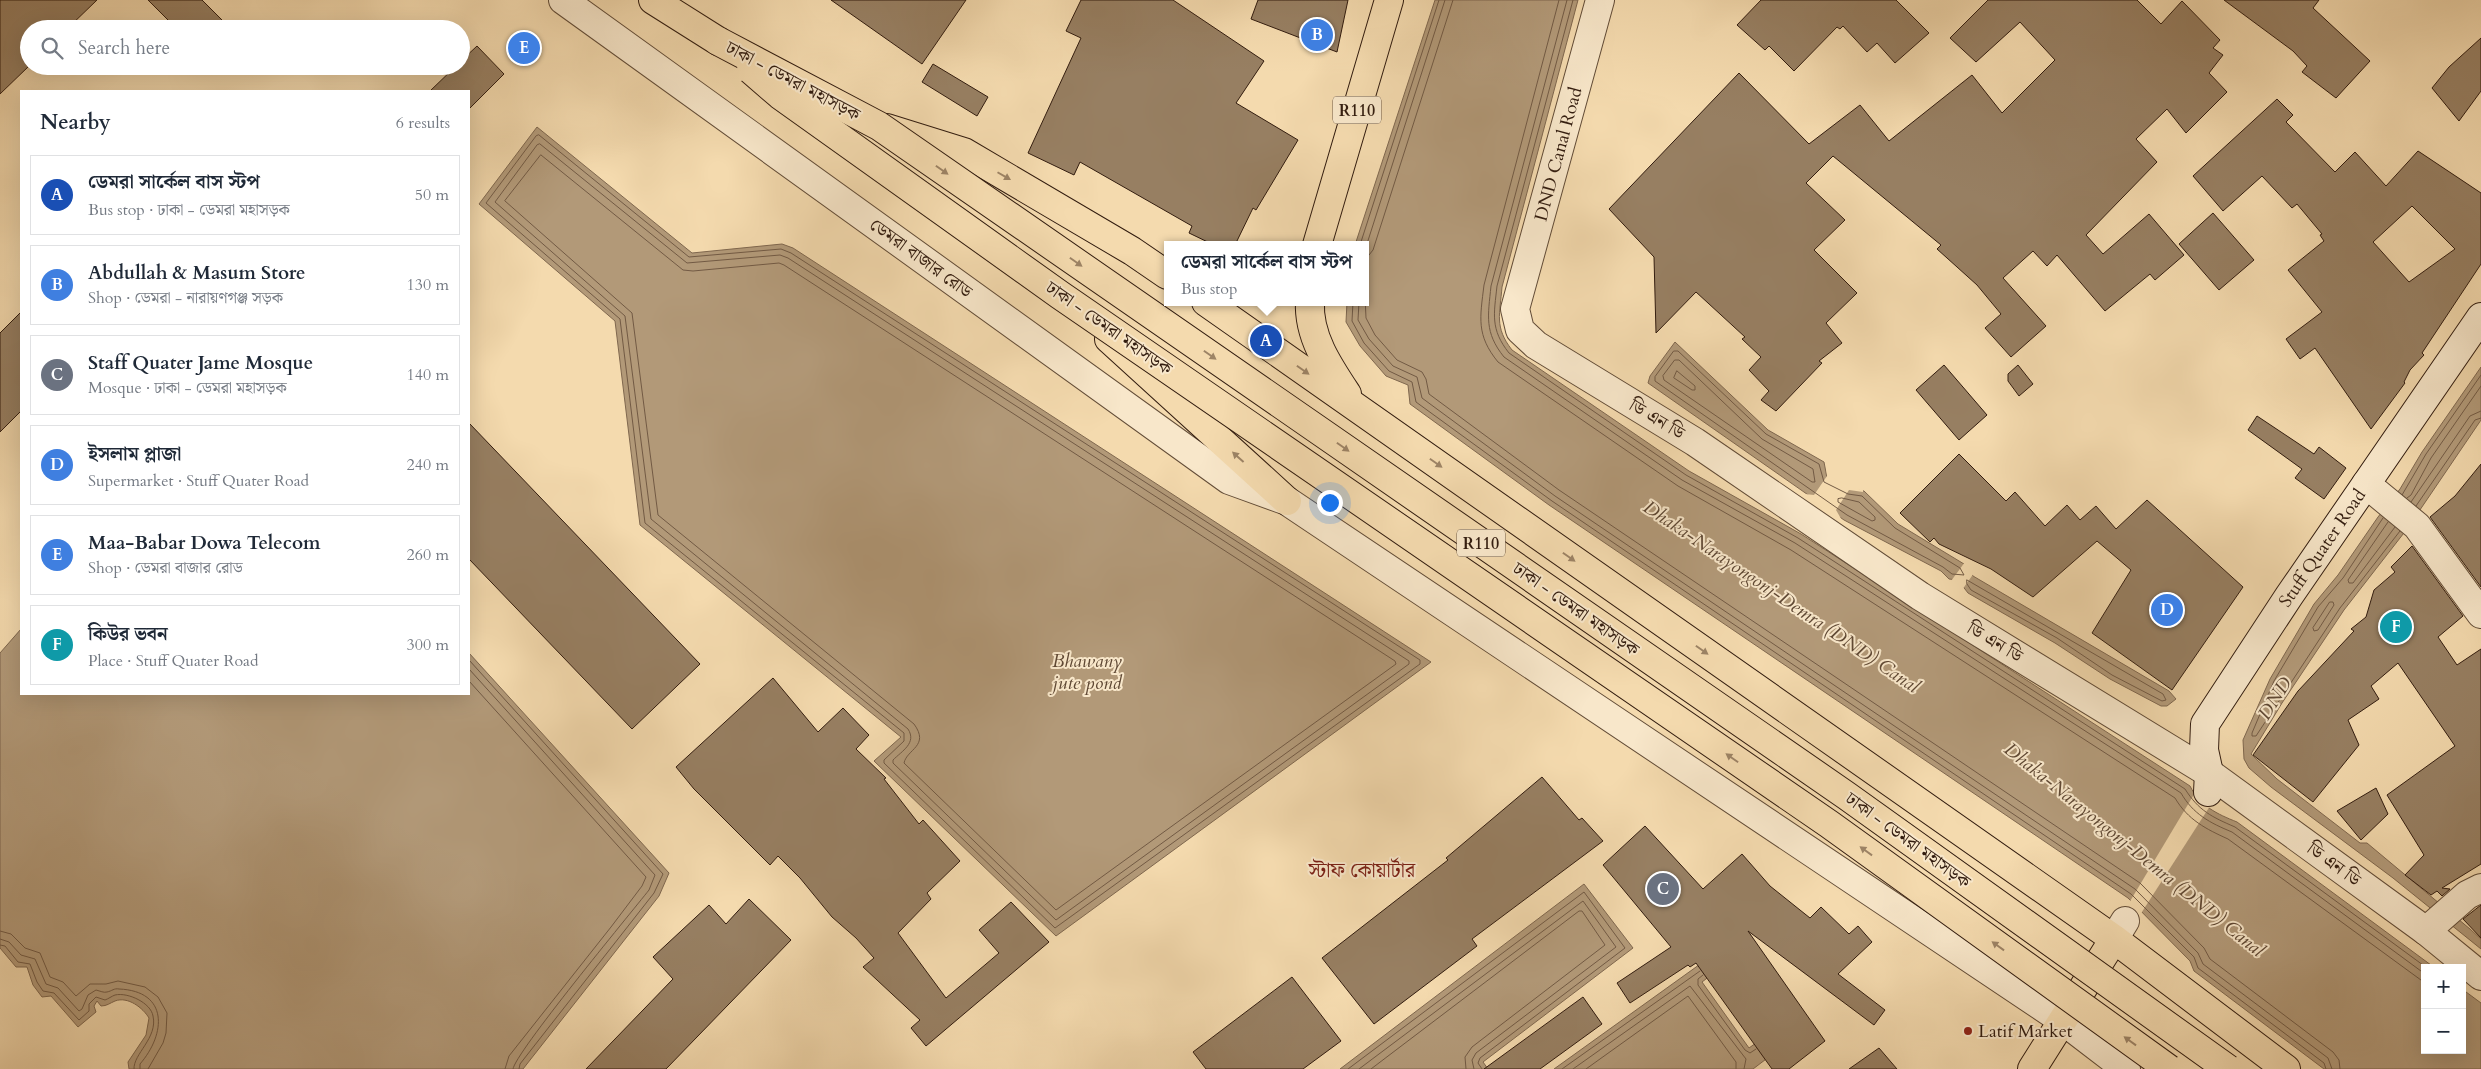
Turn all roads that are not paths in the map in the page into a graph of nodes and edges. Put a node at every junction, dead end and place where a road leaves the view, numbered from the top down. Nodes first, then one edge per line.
1 (563, 0) edge
2 (653, 0) edge
3 (1389, 0) edge
4 (1600, 0) edge
5 (718, 41) junction
6 (879, 126) junction
7 (1320, 232) edge
8 (1310, 241) edge
9 (1132, 251) junction
10 (1164, 264) edge
11 (1164, 273) edge
12 (1060, 295) junction
13 (1212, 306) edge
14 (1311, 306) edge
15 (1515, 309) joint
16 (2481, 317) edge
17 (1356, 408) junction
18 (2366, 484) junction
19 (1287, 501) junction
20 (2481, 614) edge
21 (2209, 782) junction
22 (2481, 888) edge
23 (2439, 920) junction
24 (2120, 930) junction
25 (2481, 976) edge
26 (2062, 1020) junction
27 (2032, 1069) edge
28 (2126, 1069) edge
29 (2169, 1069) edge
30 (2228, 1069) edge
31 (2286, 1069) edge

1 - 19 street, ডেমরা বাজার রোড
2 - 5 main road
3 - 7 main road, R110
4 - 15 street, DND Canal Road
5 - 6 main road, ঢাকা - ডেমরা মহাসড়ক / R110, bridge
5 - 12 main road, ঢাকা - ডেমরা মহাসড়ক / R110, bridge
6 -> 9 main road
6 -> 30 main road, ঢাকা - ডেমরা মহাসড়ক / R110, bridge
7 - 8 main road, R110
9 - 10 main road
9 - 11 main road
19 -> 12 main road
29 -> 12 main road, ঢাকা - ডেমরা মহাসড়ক / R110, bridge
13 -> 17 main road
14 - 17 main road
15 - 21 street, ডি এন ডি
16 - 18 street, Stuff Quater Road
17 -> 24 main road
18 - 20 street
18 - 21 street, Stuff Quater Road
19 - 26 street, ডেমরা বাজার রোড
21 - 23 street, ডি এন ডি
22 - 23 street
23 - 25 street, ডি এন ডি
24 - 26 main road
24 - 31 main road
26 - 27 main road
26 - 28 street, ডেমরা বাজার রোড

